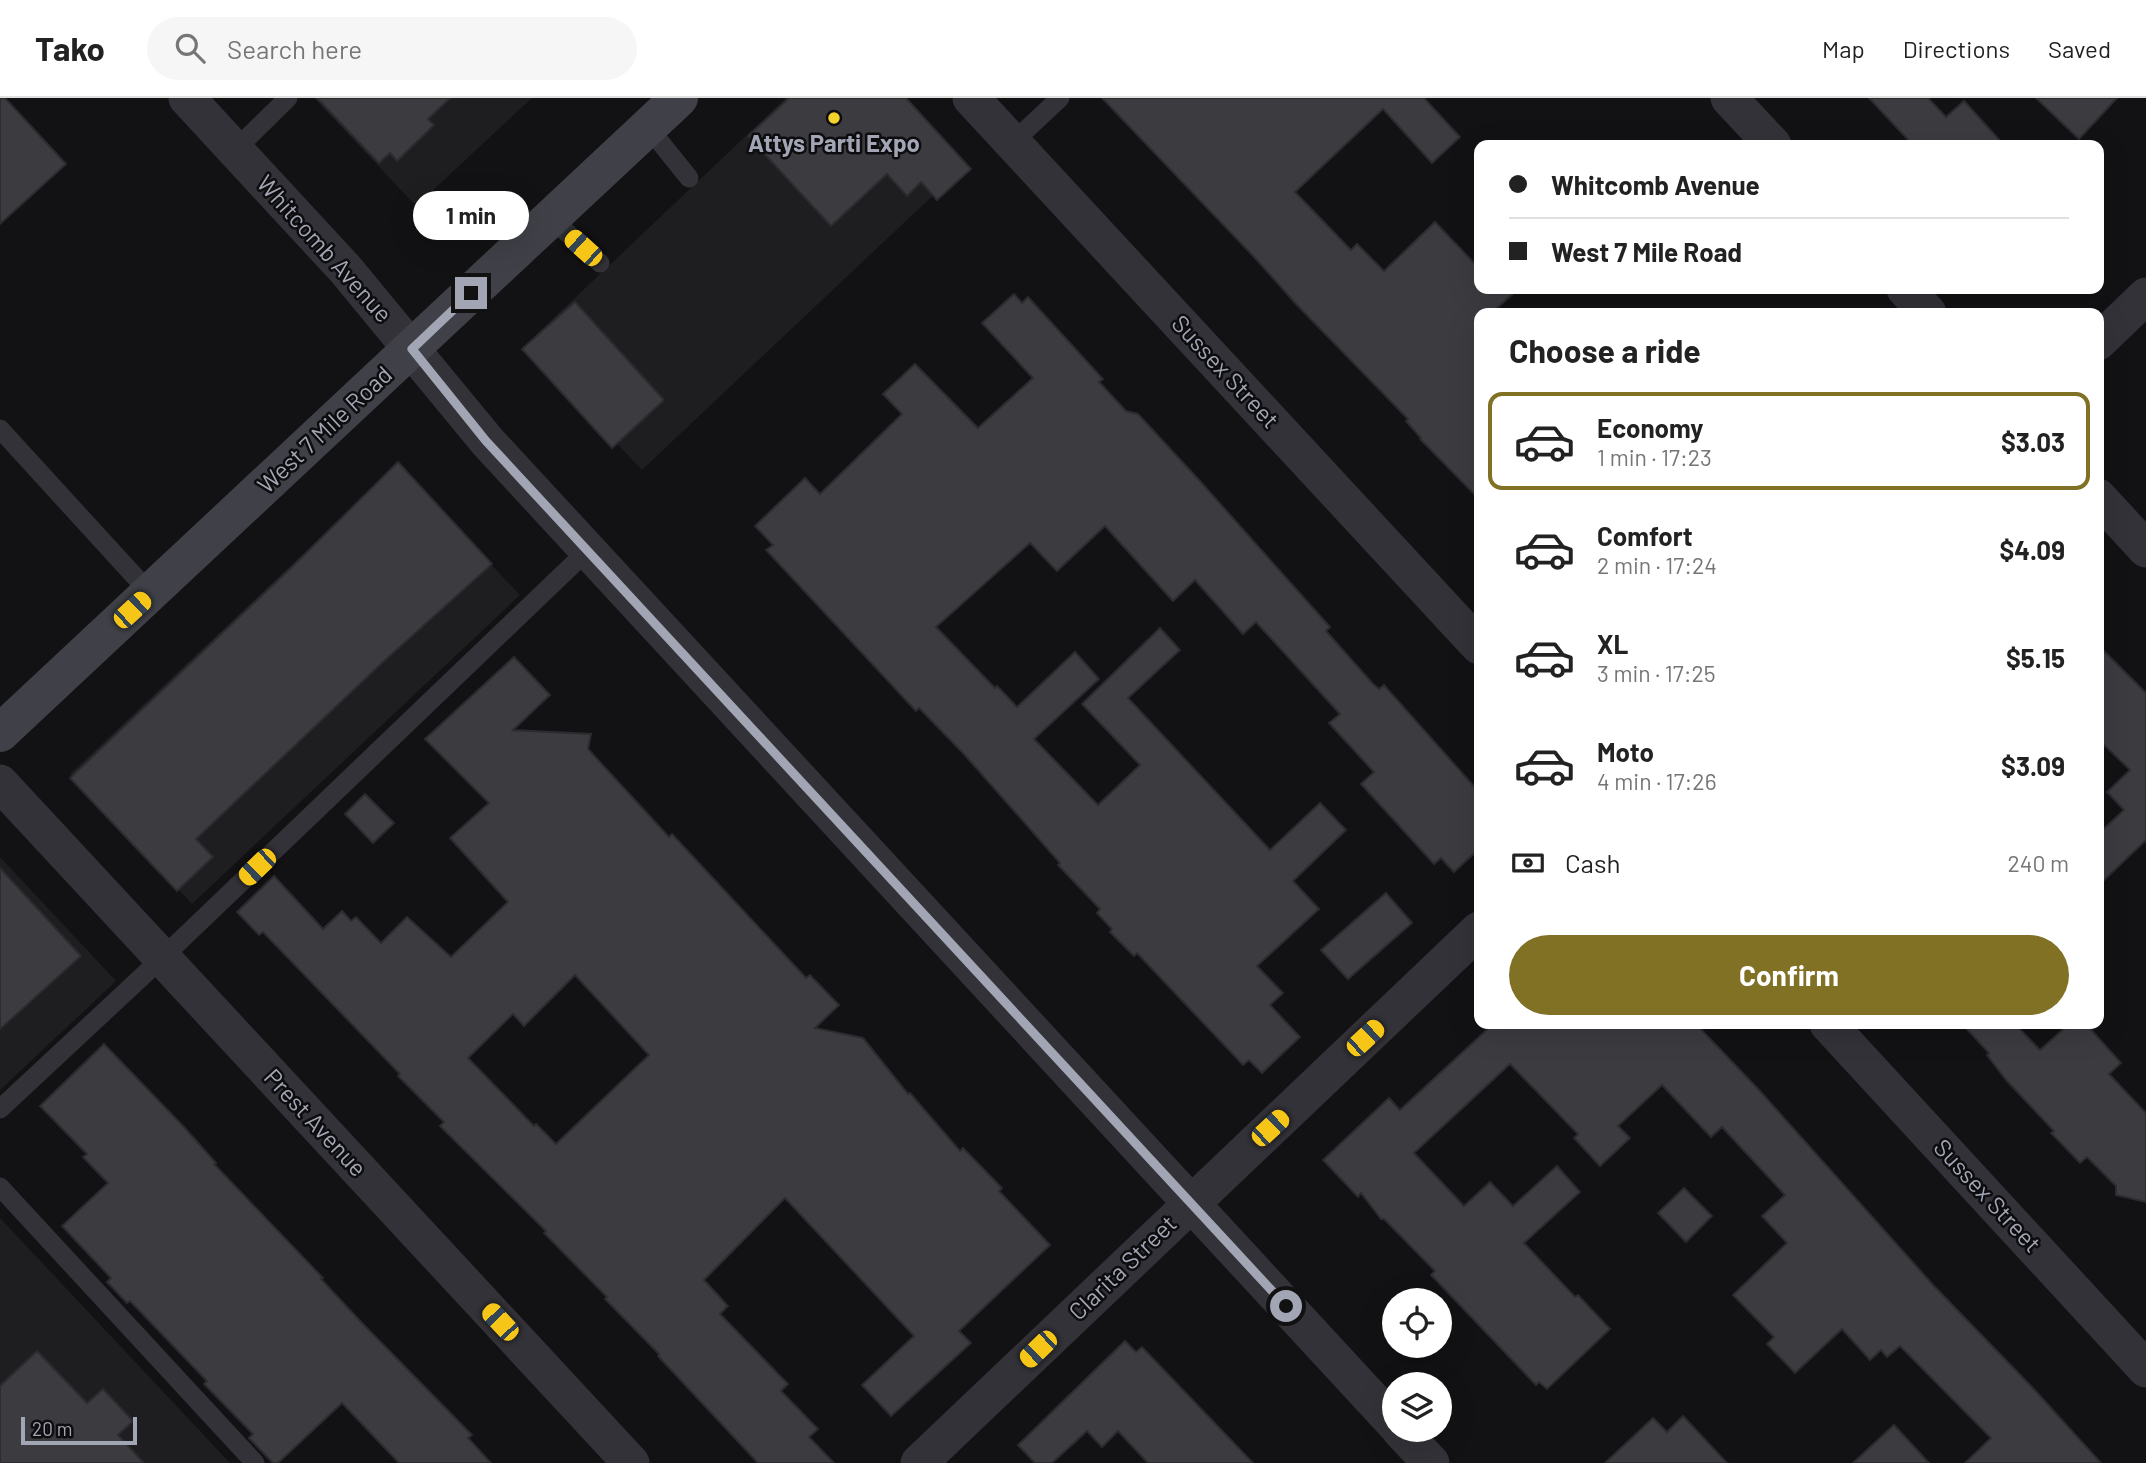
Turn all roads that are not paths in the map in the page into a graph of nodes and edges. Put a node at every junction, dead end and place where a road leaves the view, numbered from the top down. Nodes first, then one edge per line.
1 (187, 98) edge
2 (288, 98) edge
3 (679, 98) edge
4 (971, 98) edge
5 (1060, 98) edge
6 (1729, 98) edge
7 (648, 127) junction
8 (1768, 140) edge
9 (1012, 143) junction
10 (235, 150) junction
11 (689, 178) dead end
12 (551, 218) junction
13 (600, 263) dead end
14 (1910, 294) edge
15 (2146, 296) edge
16 (1923, 308) edge
17 (2104, 336) edge
18 (412, 349) junction
19 (0, 429) edge
20 (2104, 504) edge
21 (2146, 549) edge
22 (588, 550) junction
23 (150, 593) junction
24 (1474, 641) edge
25 (0, 733) edge
26 (0, 783) edge
27 (1474, 935) edge
28 (162, 958) junction
29 (1833, 1029) edge
30 (0, 1109) edge
31 (0, 1187) edge
32 (1191, 1203) junction
33 (2146, 1369) edge
34 (1382, 1410) edge
35 (1411, 1442) edge
36 (255, 1463) edge
37 (631, 1463) edge
38 (919, 1463) edge
39 (1431, 1463) edge

1 - 10 street, Whitcomb Avenue
2 - 10 lane
3 - 7 main road, West 7 Mile Road
4 - 9 street, Sussex Street
5 - 9 lane
6 - 8 street
7 - 11 lane
7 - 12 main road, West 7 Mile Road
9 - 24 street, Sussex Street
10 - 18 street, Whitcomb Avenue
12 - 13 lane
12 - 18 main road, West 7 Mile Road
14 - 16 street
15 - 17 street
18 - 22 street, Whitcomb Avenue
18 - 23 main road, West 7 Mile Road
19 - 23 lane
20 - 21 street
22 - 28 lane
22 - 32 street, Whitcomb Avenue
23 - 25 main road, West 7 Mile Road
26 - 28 street, Prest Avenue
27 - 32 street, Clarita Street
28 - 30 lane
28 - 37 street, Prest Avenue
29 - 33 street, Sussex Street
31 - 36 lane
32 - 34 street, Whitcomb Avenue
32 - 38 street, Clarita Street
35 - 39 street

